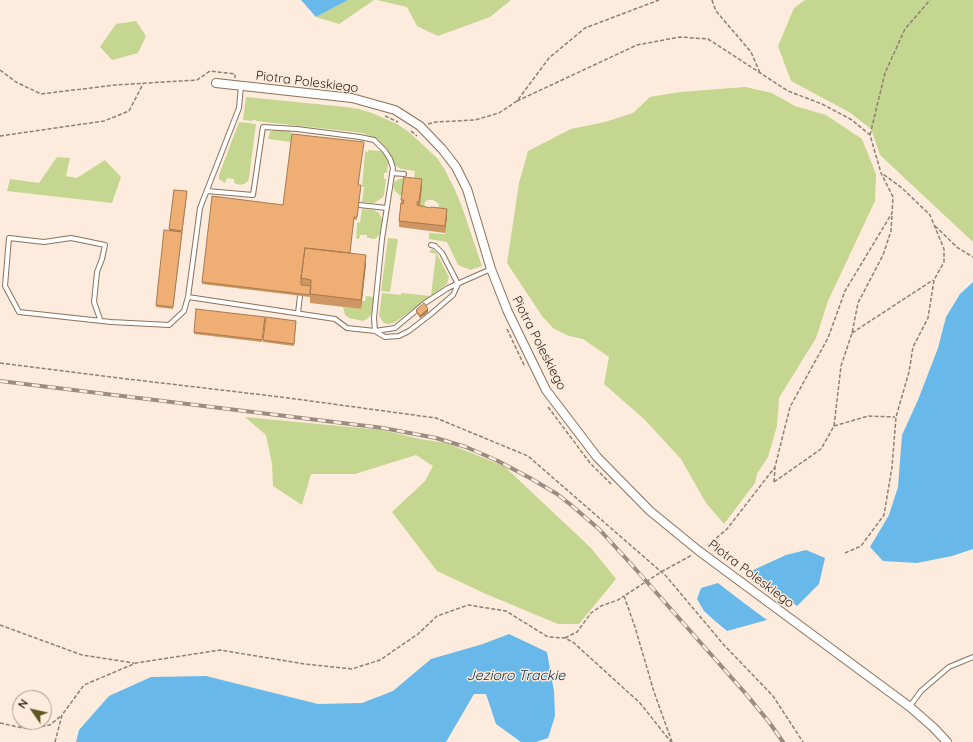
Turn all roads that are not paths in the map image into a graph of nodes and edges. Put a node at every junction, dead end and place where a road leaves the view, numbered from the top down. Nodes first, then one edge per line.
1 (216, 83) dead end
2 (238, 83) junction
3 (392, 173) junction
4 (404, 174) dead end
5 (207, 191) junction
6 (359, 204) edge
7 (387, 208) junction
8 (431, 245) dead end
9 (490, 269) junction
10 (458, 284) junction
11 (300, 296) edge
12 (188, 297) junction
13 (298, 313) junction
14 (100, 319) junction
15 (375, 331) junction
16 (973, 657) edge
17 (910, 707) junction
18 (947, 742) edge

1 - 2 street, Piotra Poleskiego
2 - 5 lane
2 - 9 street, Piotra Poleskiego
3 - 4 lane
3 - 5 lane
3 - 7 lane
5 - 12 lane
6 - 7 lane
7 - 15 lane
8 - 10 lane
9 - 10 lane
9 - 17 street, Piotra Poleskiego
10 - 15 lane
10 - 15 lane
11 - 13 lane
12 - 13 lane
12 - 14 lane
13 - 15 lane
14 - 14 lane
16 - 17 lane
17 - 18 street, Piotra Poleskiego

